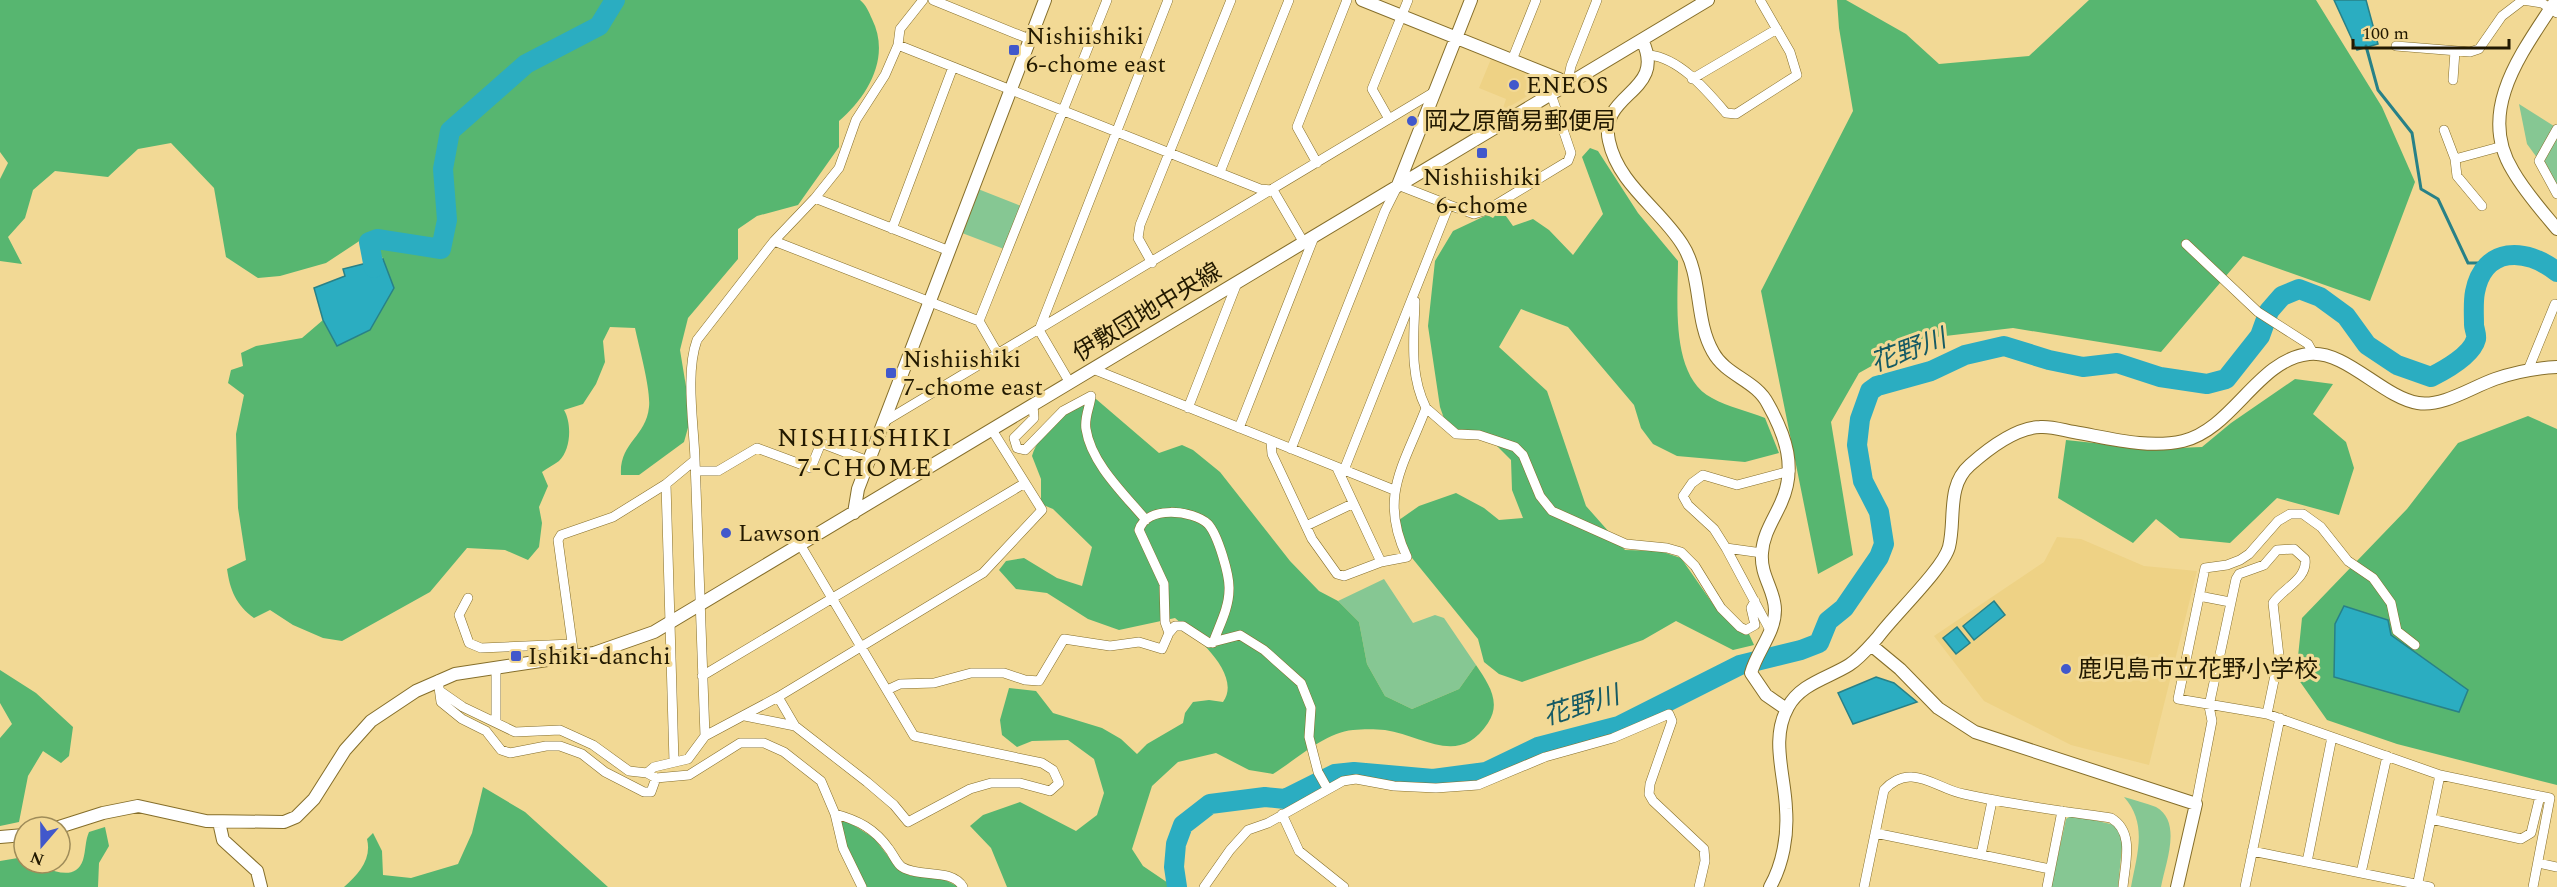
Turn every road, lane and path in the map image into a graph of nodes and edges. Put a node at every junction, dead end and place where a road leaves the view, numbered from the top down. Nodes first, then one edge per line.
1 (923, 0) edge
2 (933, 0) edge
3 (1045, 0) edge
4 (1107, 0) edge
5 (1168, 0) edge
6 (1231, 0) edge
7 (1289, 0) edge
8 (1347, 0) edge
9 (1362, 0) edge
10 (1408, 0) edge
11 (1471, 0) edge
12 (1536, 0) edge
13 (1597, 0) edge
14 (1708, 0) edge
15 (1760, 0) edge
16 (2554, 7) edge
17 (1401, 16) junction
18 (1777, 28) junction
19 (1456, 37) junction
20 (1029, 39) junction
21 (1642, 40) junction
22 (898, 45) junction
23 (2396, 46) dead end
24 (2455, 51) junction
25 (1650, 55) junction
26 (1512, 60) junction
27 (953, 67) junction
28 (1692, 79) junction
29 (2453, 80) dead end
30 (1567, 85) junction
31 (1010, 89) junction
32 (1434, 92) junction
33 (1551, 94) junction
34 (1063, 110) junction
35 (1389, 119) junction
36 (2557, 129) edge
37 (2444, 130) dead end
38 (1116, 131) junction
39 (2504, 146) junction
40 (1170, 152) junction
41 (2455, 159) junction
42 (1317, 163) junction
43 (1220, 172) junction
44 (1398, 185) junction
45 (1273, 190) junction
46 (2557, 194) edge
47 (815, 198) junction
48 (1449, 205) junction
49 (2482, 206) dead end
50 (892, 229) junction
51 (2557, 229) edge
52 (1309, 240) junction
53 (774, 241) junction
54 (2186, 244) dead end
55 (947, 250) junction
56 (1152, 263) junction
57 (1237, 283) junction
58 (1415, 293) junction
59 (928, 301) junction
60 (2555, 304) dead end
61 (979, 321) junction
62 (1039, 330) junction
63 (2313, 353) junction
64 (998, 354) junction
65 (2557, 367) edge
66 (1094, 369) junction
67 (2528, 370) junction
68 (1070, 384) junction
69 (1033, 405) junction
70 (1188, 408) junction
71 (1426, 408) junction
72 (882, 423) junction
73 (1239, 428) junction
74 (992, 430) junction
75 (1271, 441) junction
76 (1291, 449) junction
77 (695, 460) junction
78 (868, 461) junction
79 (1340, 469) junction
80 (696, 471) junction
81 (1790, 471) junction
82 (1025, 483) junction
83 (666, 484) junction
84 (1394, 490) junction
85 (1352, 504) junction
86 (854, 513) junction
87 (1146, 520) junction
88 (1306, 525) junction
89 (801, 546) junction
90 (1726, 548) junction
91 (1762, 553) junction
92 (1381, 562) junction
93 (2199, 596) junction
94 (468, 598) dead end
95 (834, 599) junction
96 (1755, 601) junction
97 (2230, 602) junction
98 (700, 606) junction
99 (670, 622) junction
100 (1771, 632) junction
101 (1169, 633) junction
102 (1213, 643) junction
103 (572, 644) junction
104 (1871, 645) junction
105 (2415, 645) dead end
106 (862, 647) junction
107 (574, 657) junction
108 (496, 669) junction
109 (702, 676) junction
110 (439, 686) junction
111 (887, 690) junction
112 (778, 697) junction
113 (2209, 706) junction
114 (1786, 709) junction
115 (2267, 714) junction
116 (745, 716) junction
117 (2280, 718) junction
118 (496, 721) junction
119 (795, 726) junction
120 (705, 736) junction
121 (2332, 737) junction
122 (2387, 756) junction
123 (674, 762) junction
124 (2440, 775) junction
125 (651, 776) junction
126 (1327, 788) junction
127 (2540, 796) junction
128 (1992, 801) junction
129 (2196, 804) junction
130 (2062, 810) junction
131 (835, 814) junction
132 (1282, 814) junction
133 (2431, 819) junction
134 (219, 822) junction
135 (72, 823) edge
136 (1875, 833) junction
137 (2252, 851) junction
138 (1981, 855) junction
139 (2307, 862) junction
140 (2538, 863) junction
141 (2557, 867) edge
142 (2050, 870) junction
143 (2361, 873) junction
144 (2417, 886) edge
145 (261, 887) edge
146 (862, 887) edge
147 (963, 887) edge
148 (1204, 887) edge
149 (1344, 887) edge
150 (1699, 887) edge
151 (1770, 887) edge
152 (1864, 887) edge
153 (2047, 887) edge
154 (2123, 887) edge
155 (2177, 887) edge
156 (2245, 887) edge
157 (2430, 887) edge
158 (2533, 887) edge

1 - 22 street
2 - 20 street
3 - 20 street
4 - 34 street
5 - 38 street
6 - 40 street
7 - 43 street
8 - 42 street
9 - 17 street
10 - 17 street
11 - 19 street
12 - 26 street
13 - 30 street
14 - 21 street, 伊敷団地中央線
15 - 18 street
16 - 24 street
16 - 39 street
17 - 19 street
17 - 35 street
18 - 28 street
18 - 28 street
19 - 26 street
19 - 32 street
20 - 31 street
21 - 25 street
21 - 30 street, 伊敷団地中央線
22 - 27 street
22 - 47 street
23 - 24 street
24 - 29 street
25 - 28 street
25 - 81 street
26 - 30 street
27 - 31 street
27 - 50 street
30 - 33 street, 伊敷団地中央線
31 - 34 street
31 - 55 street
32 - 35 street
32 - 44 street
33 - 44 street, 伊敷団地中央線
33 - 48 street
34 - 38 street
34 - 61 street
35 - 42 street
36 - 46 street
37 - 41 street
38 - 40 street
38 - 62 street
39 - 41 street
39 - 51 street
40 - 43 street
40 - 56 street
41 - 49 street
42 - 45 street
43 - 45 street
44 - 48 street
44 - 52 street, 伊敷団地中央線
44 - 76 street
45 - 52 street
45 - 56 street
47 - 50 street
47 - 53 street
48 - 58 street
50 - 55 street
52 - 57 street, 伊敷団地中央線
52 - 73 street
53 - 59 street
53 - 77 street
54 - 63 street
55 - 59 street
56 - 62 street
57 - 66 street, 伊敷団地中央線
57 - 70 street
58 - 71 street
58 - 79 street
59 - 61 street
59 - 72 street
60 - 67 street
61 - 64 street
62 - 64 street
62 - 68 street
63 - 67 street
63 - 104 street
64 - 72 street
65 - 67 street
66 - 68 street, 伊敷団地中央線
66 - 70 street
68 - 69 street, 伊敷団地中央線
69 - 74 street, 伊敷団地中央線
69 - 87 street
70 - 73 street
71 - 84 street
71 - 96 street
72 - 78 street
73 - 75 street
74 - 82 street
74 - 86 street, 伊敷団地中央線
75 - 76 street
75 - 88 street
76 - 79 street
77 - 80 street
77 - 83 street
78 - 80 street
78 - 86 street
79 - 84 street
79 - 85 street
80 - 98 street
81 - 90 street
81 - 91 street
82 - 95 street
82 - 106 street
83 - 99 street
83 - 103 street
84 - 92 street
85 - 88 street
85 - 92 street
86 - 89 street, 伊敷団地中央線
87 - 101 street
87 - 102 street
88 - 92 street
89 - 95 street
89 - 98 street, 伊敷団地中央線
90 - 91 street
90 - 96 street
91 - 100 street
93 - 97 street
93 - 105 street
93 - 113 street
94 - 103 street
95 - 106 street
95 - 109 street
96 - 100 street
97 - 113 street
97 - 115 street
98 - 99 street, 伊敷団地中央線
98 - 109 street
99 - 107 street, 伊敷団地中央線
99 - 123 street
100 - 114 street
101 - 102 street
101 - 111 street
102 - 126 street
103 - 107 street
104 - 114 street
104 - 129 street
106 - 111 street
106 - 112 street
107 - 108 street, 伊敷団地中央線
108 - 110 street, 伊敷団地中央線
108 - 118 street
109 - 120 street
110 - 118 street
110 - 125 street
110 - 134 street, 伊敷団地中央線
111 - 119 street
112 - 116 street
112 - 119 street
113 - 115 street
113 - 129 street
114 - 151 street
115 - 117 street
116 - 119 street
116 - 120 street
117 - 121 street
117 - 137 street
118 - 125 street
120 - 123 street
121 - 122 street
121 - 139 street
122 - 124 street
122 - 143 street
123 - 125 street
124 - 127 street
124 - 133 street
125 - 131 street
126 - 132 street
126 - 150 street
127 - 133 street
127 - 140 street
128 - 130 street
128 - 136 street
128 - 138 street
129 - 155 street
130 - 142 street
130 - 154 street
131 - 146 street
131 - 147 street
132 - 148 street
132 - 149 street
133 - 144 street
134 - 135 street, 伊敷団地中央線
134 - 145 street
136 - 138 street
136 - 152 street
137 - 139 street
137 - 156 street
138 - 142 street
139 - 143 street
140 - 141 street
140 - 158 street
142 - 153 street
143 - 144 street
144 - 157 street

